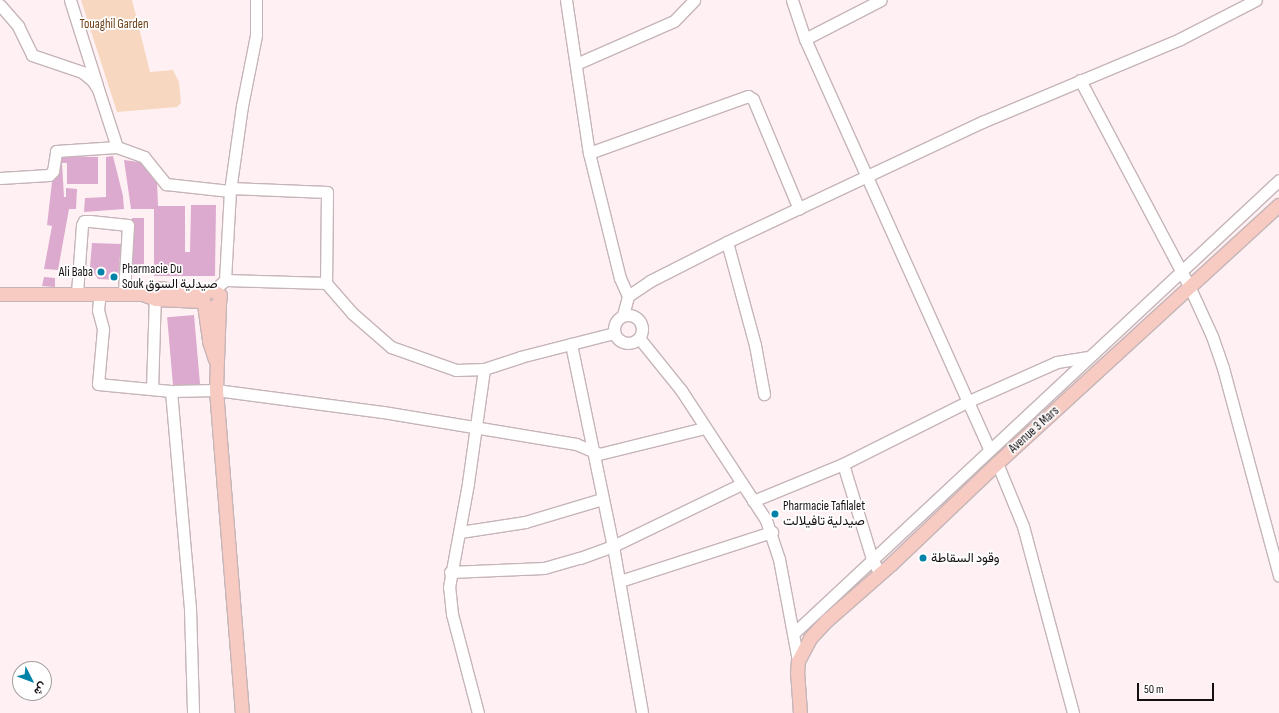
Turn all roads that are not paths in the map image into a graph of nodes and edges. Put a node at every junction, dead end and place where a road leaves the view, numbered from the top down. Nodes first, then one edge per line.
1 (70, 0) edge
2 (256, 0) edge
3 (566, 0) edge
4 (694, 0) edge
5 (792, 0) edge
6 (882, 0) edge
7 (1256, 0) edge
8 (0, 5) edge
9 (805, 39) junction
10 (576, 64) junction
11 (1080, 80) junction
12 (98, 89) junction
13 (116, 148) junction
14 (589, 153) junction
15 (868, 177) junction
16 (0, 178) edge
17 (1279, 180) edge
18 (230, 189) junction
19 (1279, 205) edge
20 (799, 209) junction
21 (727, 242) junction
22 (1181, 270) junction
23 (225, 280) junction
24 (326, 283) junction
25 (1190, 288) junction
26 (77, 293) junction
27 (100, 293) junction
28 (124, 293) junction
29 (0, 294) edge
30 (156, 294) junction
31 (628, 296) junction
32 (206, 297) junction
33 (624, 315) junction
34 (614, 333) junction
35 (639, 338) junction
36 (571, 344) junction
37 (1087, 357) junction
38 (215, 359) junction
39 (484, 369) junction
40 (152, 389) junction
41 (216, 390) junction
42 (171, 391) junction
43 (764, 394) dead end
44 (969, 401) junction
45 (475, 426) junction
46 (704, 428) junction
47 (989, 448) junction
48 (592, 453) junction
49 (998, 462) junction
50 (843, 464) junction
51 (741, 484) junction
52 (602, 499) junction
53 (753, 501) junction
54 (460, 532) junction
55 (772, 532) junction
56 (613, 546) junction
57 (872, 559) junction
58 (450, 572) junction
59 (880, 574) junction
60 (1279, 576) edge
61 (620, 582) junction
62 (795, 632) junction
63 (798, 662) junction
64 (193, 713) edge
65 (242, 713) edge
66 (478, 713) edge
67 (642, 713) edge
68 (800, 713) edge
69 (1072, 713) edge

1 - 12 street
2 - 18 street
3 - 10 street
4 - 10 street
5 - 9 street
6 - 9 street
7 - 11 street
8 - 12 street
9 - 15 street
10 - 14 street
11 - 15 street
11 - 22 street
12 - 13 street
13 - 16 street
13 - 18 street
14 - 20 street
14 - 31 street
15 - 20 street
15 - 44 street
17 - 22 street
18 - 23 street
18 - 24 street
19 - 25 main road, Avenue 3 Mars
20 - 21 street
21 - 31 street
21 - 43 street
22 - 25 street
22 - 37 street
23 - 24 street
23 - 32 street
24 - 39 street
25 - 49 main road, Avenue 3 Mars
25 - 60 street
26 - 27 main road
26 - 28 street
26 - 29 main road
27 - 28 main road
27 - 40 street
28 - 30 main road
30 - 32 main road
30 - 40 street
31 - 33 street
32 - 38 main road
32 - 38 main road
33 - 34 street
33 - 35 street
34 - 35 street
34 - 36 street
35 - 46 street
36 - 39 street
36 - 48 street
37 - 44 street
37 - 47 street
38 - 41 main road
39 - 45 street
40 - 42 street
41 - 42 street
41 - 45 street
41 - 65 main road
42 - 64 street
44 - 47 street
44 - 50 street
45 - 48 street
45 - 54 street
46 - 48 street
46 - 51 street
47 - 57 street
48 - 52 street
49 - 59 main road, Avenue 3 Mars
49 - 69 street
50 - 53 street
50 - 57 street
51 - 53 street
51 - 56 street
52 - 54 street
52 - 56 street
53 - 55 street
54 - 58 street
55 - 61 street
55 - 62 street
56 - 58 street
56 - 61 street
57 - 59 street
57 - 62 street
58 - 66 street
59 - 63 main road, Avenue 3 Mars
61 - 67 street
62 - 63 street
63 - 68 main road

